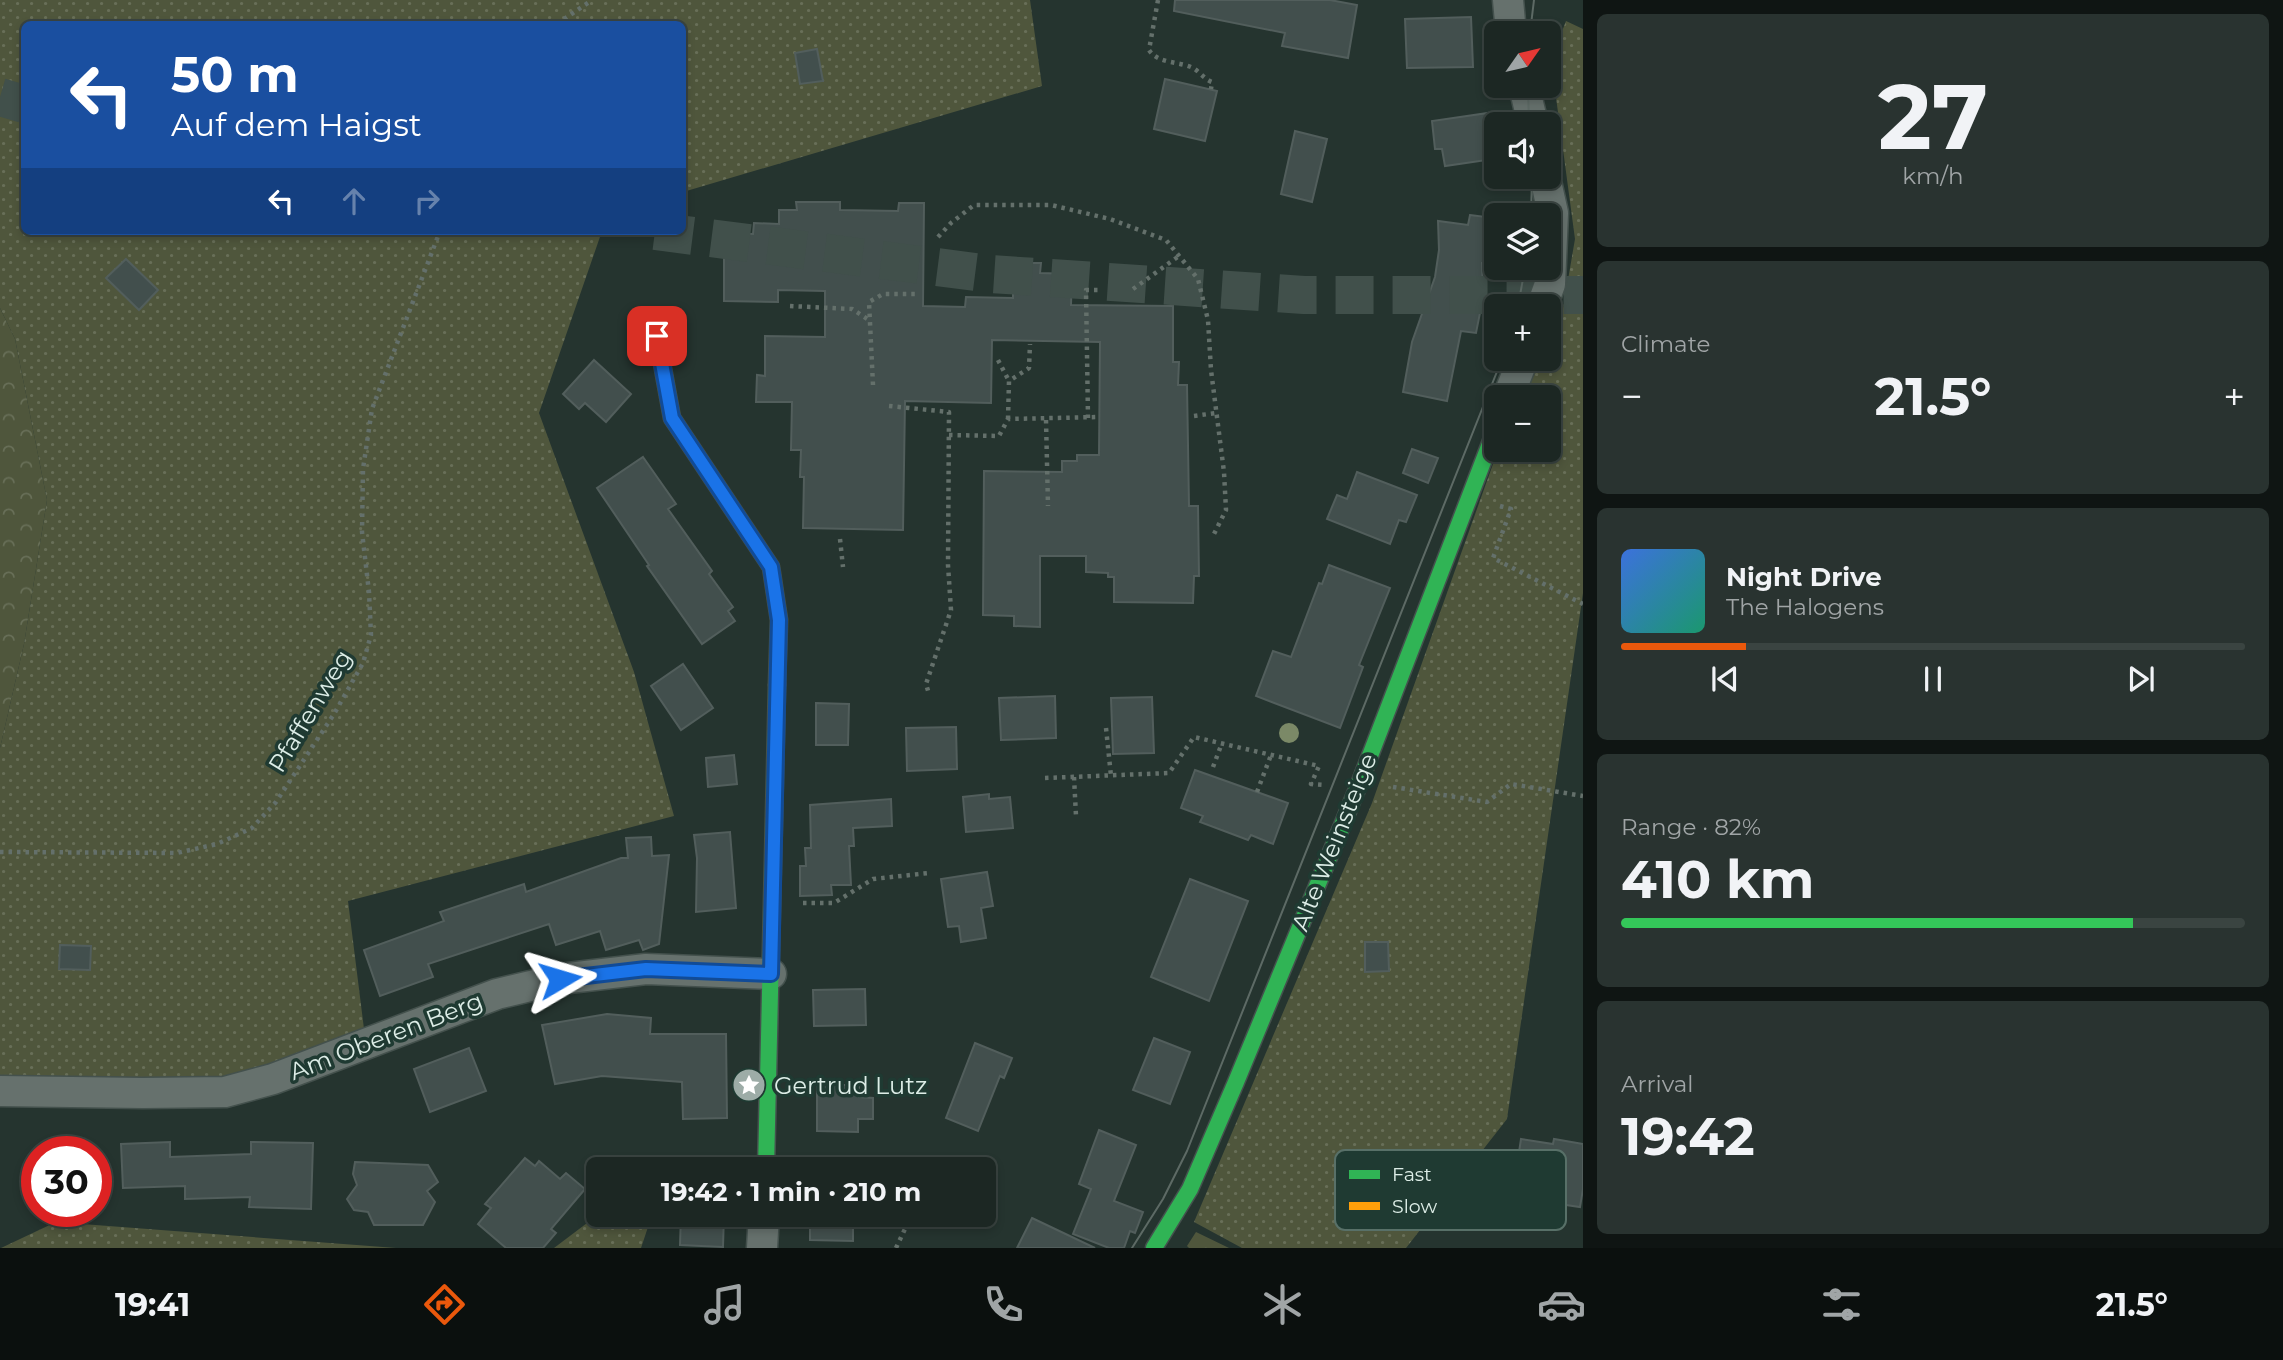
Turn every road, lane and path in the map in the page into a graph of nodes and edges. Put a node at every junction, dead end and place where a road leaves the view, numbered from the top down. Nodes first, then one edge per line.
1 (592, 0) edge
2 (1158, 0) edge
3 (1508, 0) edge
4 (561, 21) edge
5 (1510, 21) edge
6 (1211, 89) dead end
7 (1548, 189) edge
8 (438, 235) edge
9 (938, 237) dead end
10 (1179, 256) junction
11 (1133, 289) dead end
12 (1101, 290) dead end
13 (917, 294) dead end
14 (1546, 294) edge
15 (790, 306) dead end
16 (869, 320) junction
17 (657, 336) dead end
18 (1030, 344) dead end
19 (998, 360) dead end
20 (1009, 381) junction
21 (873, 385) dead end
22 (888, 406) dead end
23 (1216, 413) junction
24 (1194, 416) dead end
25 (1100, 417) dead end
26 (1087, 418) junction
27 (1008, 419) junction
28 (1046, 419) junction
29 (949, 435) junction
30 (1484, 459) edge
31 (1470, 495) junction
32 (1048, 506) dead end
33 (1212, 538) dead end
34 (840, 539) dead end
35 (842, 567) dead end
36 (1583, 604) edge
37 (929, 694) dead end
38 (1106, 728) dead end
39 (1222, 743) junction
40 (1271, 755) junction
41 (1213, 766) dead end
42 (1111, 776) junction
43 (1074, 777) junction
44 (1045, 778) dead end
45 (1332, 786) dead end
46 (1391, 787) dead end
47 (1257, 792) dead end
48 (1583, 796) edge
49 (1076, 816) dead end
50 (0, 852) edge
51 (929, 873) dead end
52 (771, 904) junction
53 (771, 974) junction
54 (0, 1091) edge
55 (766, 1157) edge
56 (763, 1227) edge
57 (906, 1227) edge
58 (762, 1248) edge
59 (896, 1248) edge
60 (1154, 1248) edge

1 - 4 path
2 - 6 path
3 - 5 street
7 - 14 street
8 - 50 path, Pfaffenweg
9 - 10 path
10 - 11 path
10 - 23 path
12 - 26 path
13 - 16 path
15 - 16 path
16 - 21 path
17 - 52 street
18 - 20 path
19 - 20 path
20 - 27 path
22 - 29 path
23 - 24 path
23 - 33 path
25 - 26 path
26 - 28 path
27 - 28 path
27 - 29 path
28 - 32 path
29 - 37 path
30 - 31 street, Alte Weinsteige
31 - 36 path
31 - 60 street, Alte Weinsteige
34 - 35 path
38 - 42 path
39 - 40 path
39 - 41 path
39 - 42 path
40 - 45 path
40 - 47 path
42 - 43 path
43 - 44 path
43 - 49 path
46 - 48 path
51 - 52 path
52 - 53 street
53 - 54 street, Am Oberen Berg
53 - 55 street
56 - 58 street
57 - 59 path

